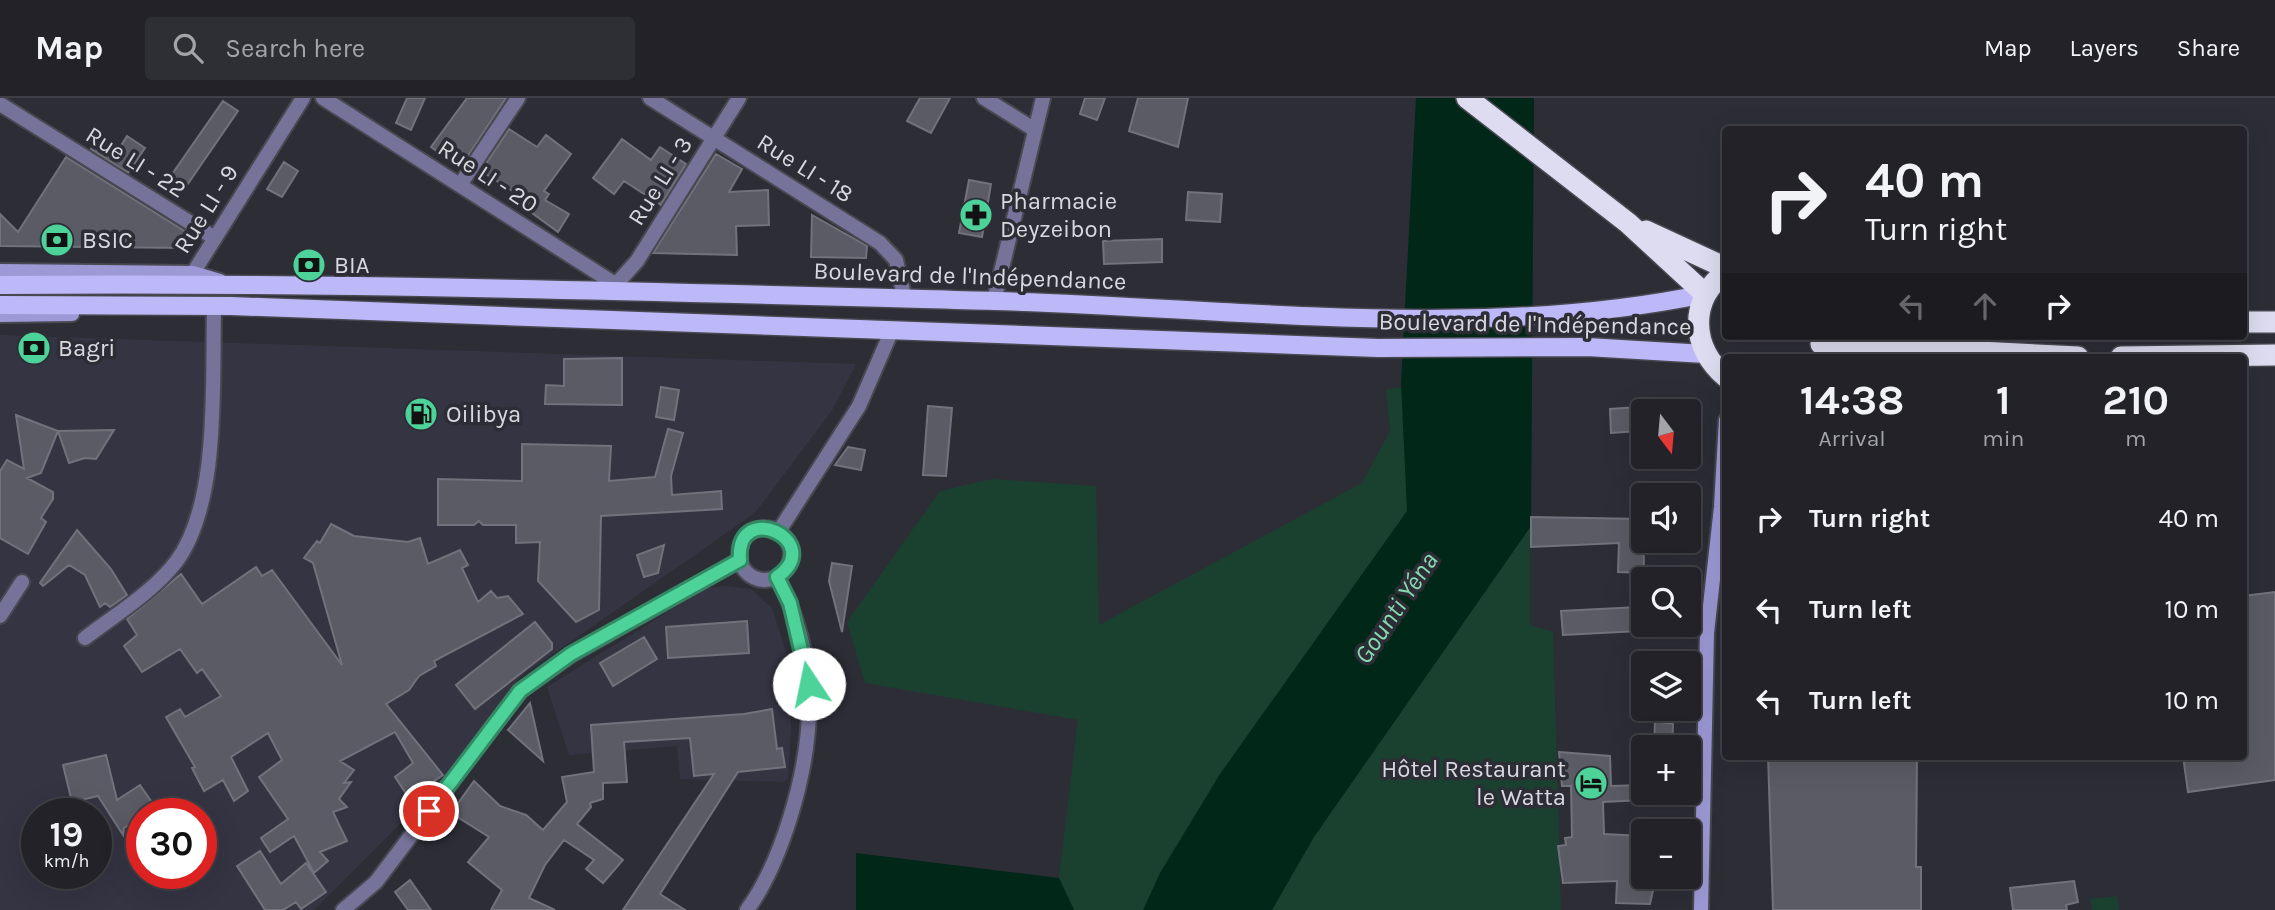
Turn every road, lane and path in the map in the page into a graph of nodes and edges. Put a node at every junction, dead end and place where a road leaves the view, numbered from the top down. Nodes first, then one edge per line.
1 (303, 98) edge
2 (323, 98) edge
3 (518, 98) edge
4 (650, 98) edge
5 (739, 98) edge
6 (984, 98) edge
7 (1043, 98) edge
8 (1467, 98) edge
9 (0, 104) edge
10 (1035, 130) junction
11 (713, 137) junction
12 (460, 185) junction
13 (1628, 223) junction
14 (213, 237) junction
15 (1722, 268) edge
16 (0, 271) edge
17 (193, 273) junction
18 (1722, 275) edge
19 (232, 284) junction
20 (0, 285) edge
21 (607, 288) junction
22 (1705, 294) junction
23 (905, 300) junction
24 (994, 301) junction
25 (0, 305) edge
26 (223, 308) junction
27 (0, 315) edge
28 (2275, 322) edge
29 (2247, 323) edge
30 (892, 330) junction
31 (1820, 346) edge
32 (1704, 354) junction
33 (2008, 354) edge
34 (2247, 355) edge
35 (2275, 355) edge
36 (1722, 373) edge
37 (1722, 510) edge
38 (779, 531) junction
39 (740, 560) junction
40 (777, 577) junction
41 (22, 582) dead end
42 (0, 616) edge
43 (85, 638) dead end
44 (343, 910) edge
45 (747, 910) edge
46 (1701, 910) edge

1 - 14 street, Rue LI - 9
2 - 12 street, Rue LI - 20
3 - 12 street
4 - 11 street, Rue LI - 18
5 - 11 street, Rue LI - 3
6 - 10 street
7 - 10 street
8 - 13 highway
9 - 14 street, Rue LI - 22
10 - 24 street
11 - 21 street, Rue LI - 3
11 - 23 street, Rue LI - 18
12 - 21 street, Rue LI - 20
13 - 15 highway
13 - 22 highway
14 - 17 street, Rue LI - 9
16 - 17 street, Boulevard de l'Indépendance
17 - 19 street, Boulevard de l'Indépendance
18 - 22 highway
19 - 20 main road, Boulevard de l'Indépendance
19 - 21 main road, Boulevard de l'Indépendance
21 - 23 main road, Boulevard de l'Indépendance
22 - 24 main road, Boulevard de l'Indépendance
22 - 32 highway
23 - 24 main road, Boulevard de l'Indépendance
25 - 26 main road, Boulevard de l'Indépendance
26 - 27 street, Boulevard de l'Indépendance
26 - 30 main road, Boulevard de l'Indépendance
26 - 43 street
28 - 29 highway
30 - 32 main road, Boulevard de l'Indépendance
30 - 38 street
31 - 33 highway
32 - 36 highway
34 - 35 highway
37 - 46 street
38 - 39 street
38 - 40 street
39 - 40 street
39 - 44 street
40 - 45 street
41 - 42 street

